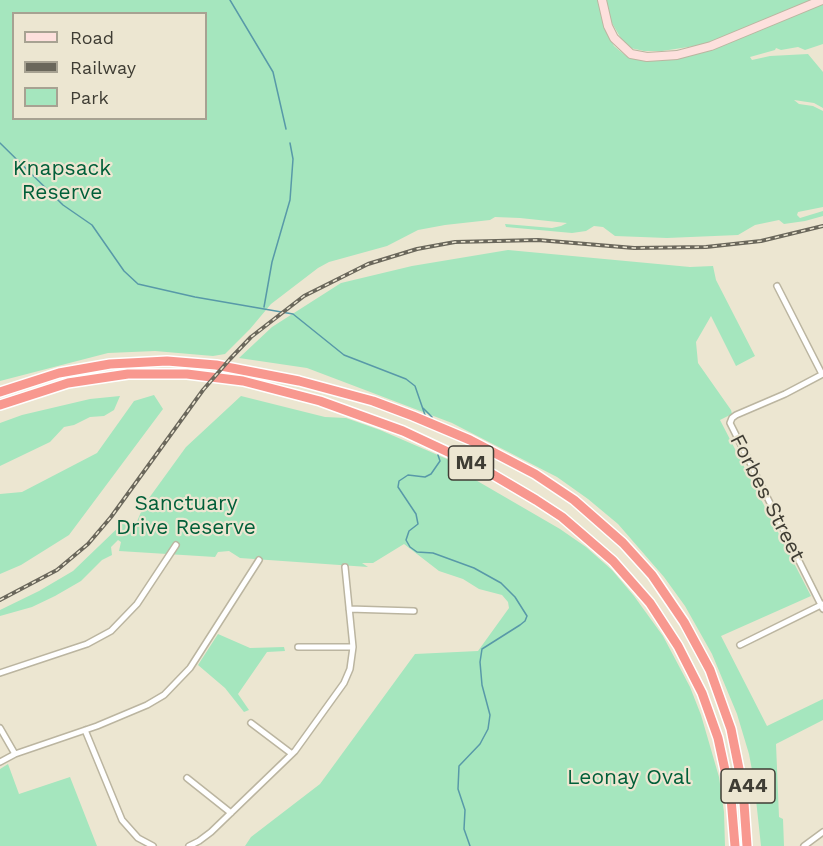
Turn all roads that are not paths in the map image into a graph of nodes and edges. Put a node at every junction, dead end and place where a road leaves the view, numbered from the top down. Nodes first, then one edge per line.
1 (602, 0) edge
2 (822, 0) edge
3 (777, 286) dead end
4 (823, 374) edge
5 (0, 392) edge
6 (0, 405) edge
7 (176, 545) dead end
8 (259, 560) dead end
9 (345, 567) dead end
10 (822, 606) edge
11 (349, 609) junction
12 (414, 611) dead end
13 (740, 645) dead end
14 (298, 647) dead end
15 (353, 647) junction
16 (0, 673) edge
17 (251, 723) dead end
18 (0, 728) edge
19 (731, 729) junction
20 (85, 730) junction
21 (15, 754) junction
22 (292, 754) junction
23 (0, 762) edge
24 (187, 778) dead end
25 (231, 813) junction
26 (823, 832) edge
27 (153, 846) edge
28 (189, 846) edge
29 (735, 846) edge
30 (747, 846) edge
31 (753, 846) edge
32 (804, 846) edge

1 - 2 main road
3 - 4 street
4 - 10 street, Forbes Street
5 - 19 highway, M4
6 - 29 highway, M4
7 - 16 street
8 - 20 street
9 - 11 street
10 - 13 street
11 - 12 street
11 - 15 street
14 - 15 street
15 - 22 street
17 - 22 street
18 - 21 street
19 - 30 highway, M4
19 - 31 highway, A44
20 - 21 street
20 - 27 street
21 - 23 street
22 - 25 street
24 - 25 street
25 - 28 street
26 - 32 street

